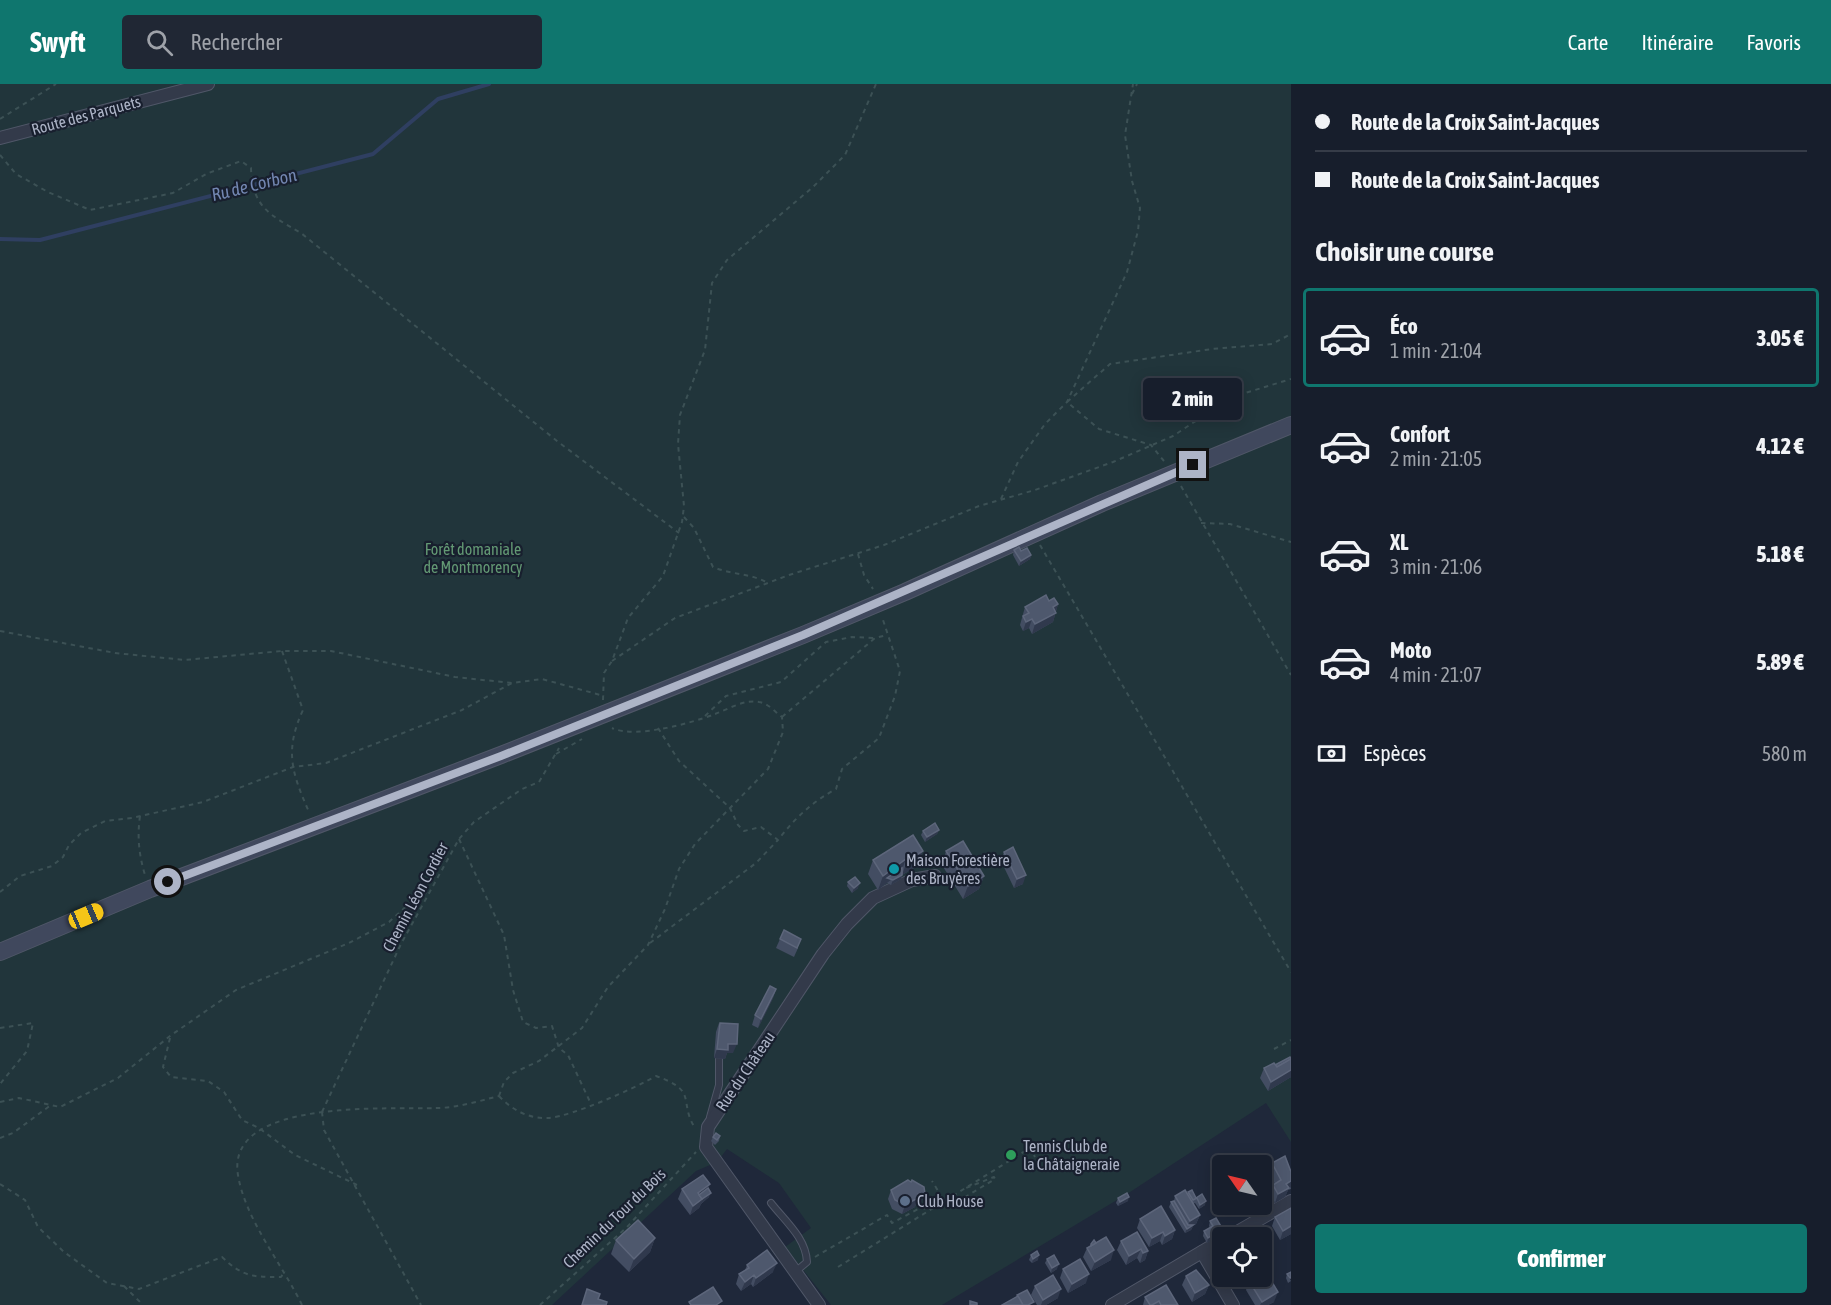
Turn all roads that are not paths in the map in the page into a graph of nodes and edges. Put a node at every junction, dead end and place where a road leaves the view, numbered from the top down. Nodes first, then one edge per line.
1 (208, 84) edge
2 (0, 138) edge
3 (1291, 425) edge
4 (935, 876) dead end
5 (0, 952) edge
6 (719, 1059) dead end
7 (702, 1128) junction
8 (1291, 1201) edge
9 (771, 1203) dead end
10 (1246, 1227) edge
11 (1212, 1246) edge
12 (1202, 1252) junction
13 (795, 1272) junction
14 (819, 1305) edge
15 (1112, 1305) edge
16 (1233, 1305) edge

1 - 2 street, Route des Parquets
3 - 5 street
4 - 7 street, Rue du Château
6 - 7 lane
7 - 13 street, Rue du Château
8 - 10 street
9 - 13 lane
11 - 12 street
12 - 15 street
12 - 16 street
13 - 14 street, Rue du Château

